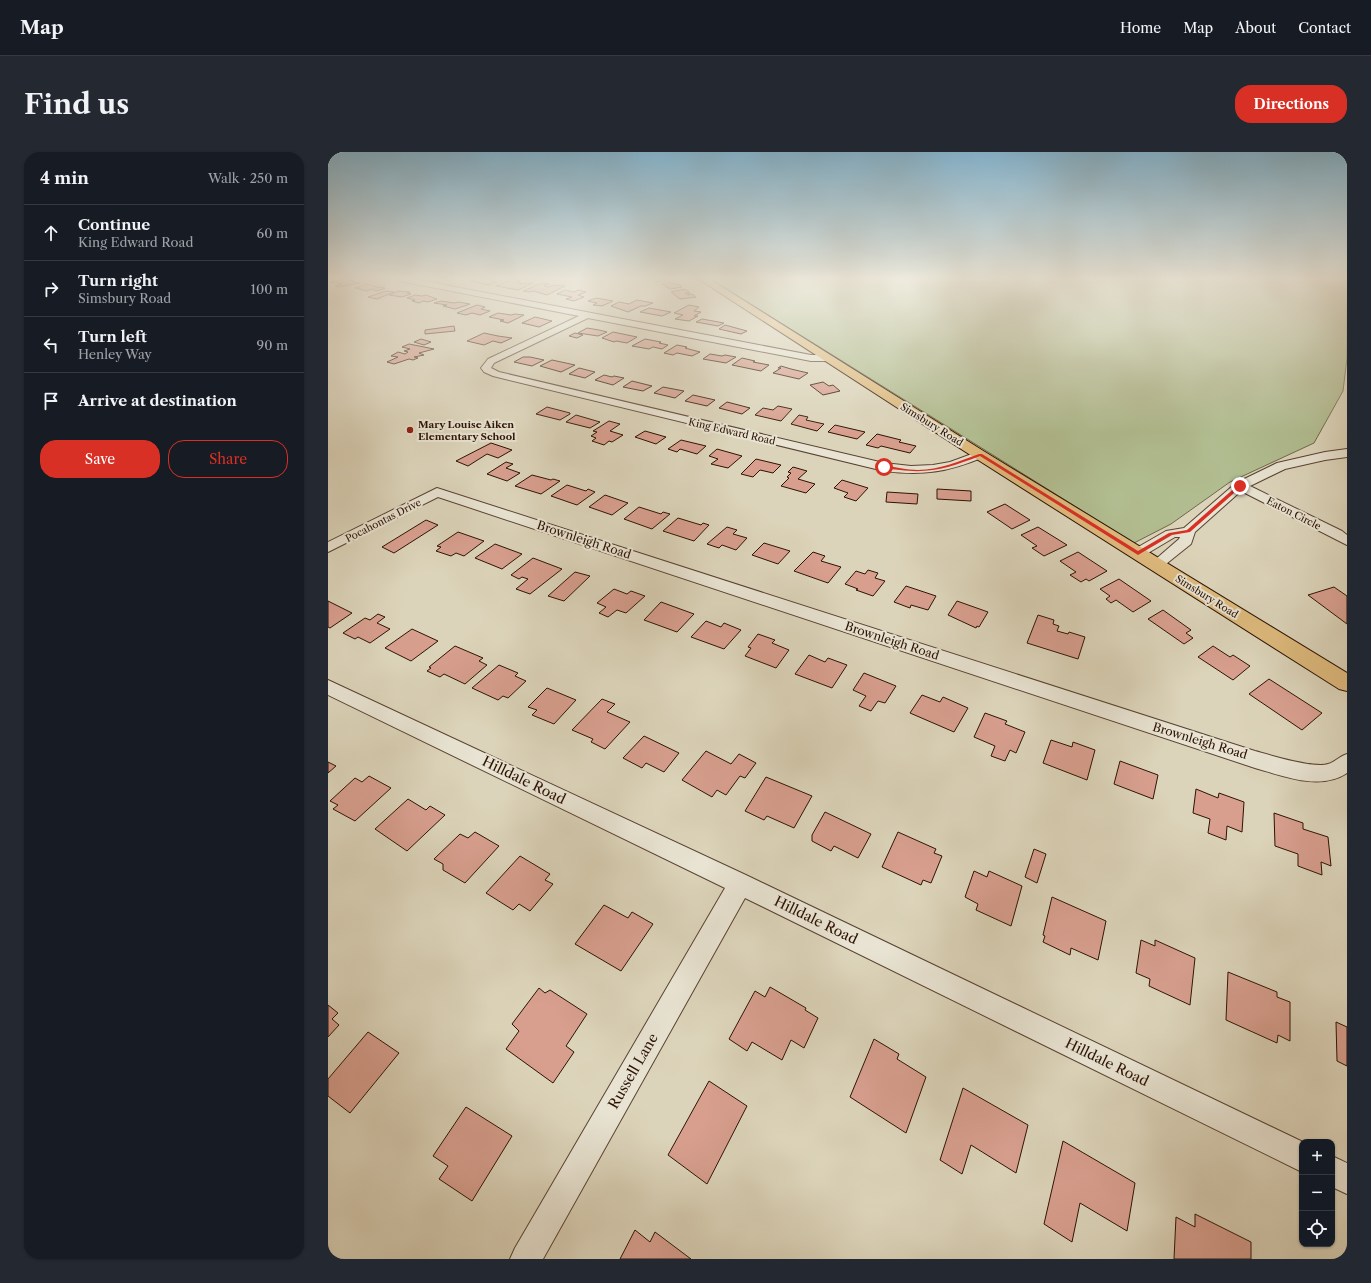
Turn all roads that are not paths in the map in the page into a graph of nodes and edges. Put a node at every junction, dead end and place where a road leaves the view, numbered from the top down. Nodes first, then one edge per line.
1 (556, 330) edge
2 (663, 330) edge
3 (782, 330) edge
4 (827, 358) junction
5 (1347, 453) edge
6 (980, 455) junction
7 (1240, 486) junction
8 (437, 492) joint
9 (1188, 531) junction
10 (1347, 541) edge
11 (328, 548) edge
12 (1138, 554) junction
13 (1156, 565) junction
14 (1347, 683) edge
15 (328, 687) edge
16 (1347, 762) edge
17 (740, 884) junction
18 (1299, 1156) edge
19 (1335, 1173) edge
20 (1347, 1179) edge
21 (526, 1259) edge

1 - 6 street, King Edward Road
2 - 4 street
3 - 4 main road, Simsbury Road
4 - 6 main road, Simsbury Road
5 - 7 street
6 - 12 main road, Simsbury Road
7 - 9 street
7 - 10 street, Eaton Circle
8 - 11 street, Pocahontas Drive
8 - 16 street, Brownleigh Road
9 - 12 street
9 - 13 street
12 - 13 main road, Simsbury Road
13 - 14 main road, Simsbury Road
15 - 17 street, Hilldale Road
17 - 18 street, Hilldale Road
17 - 21 street, Russell Lane
19 - 20 street

